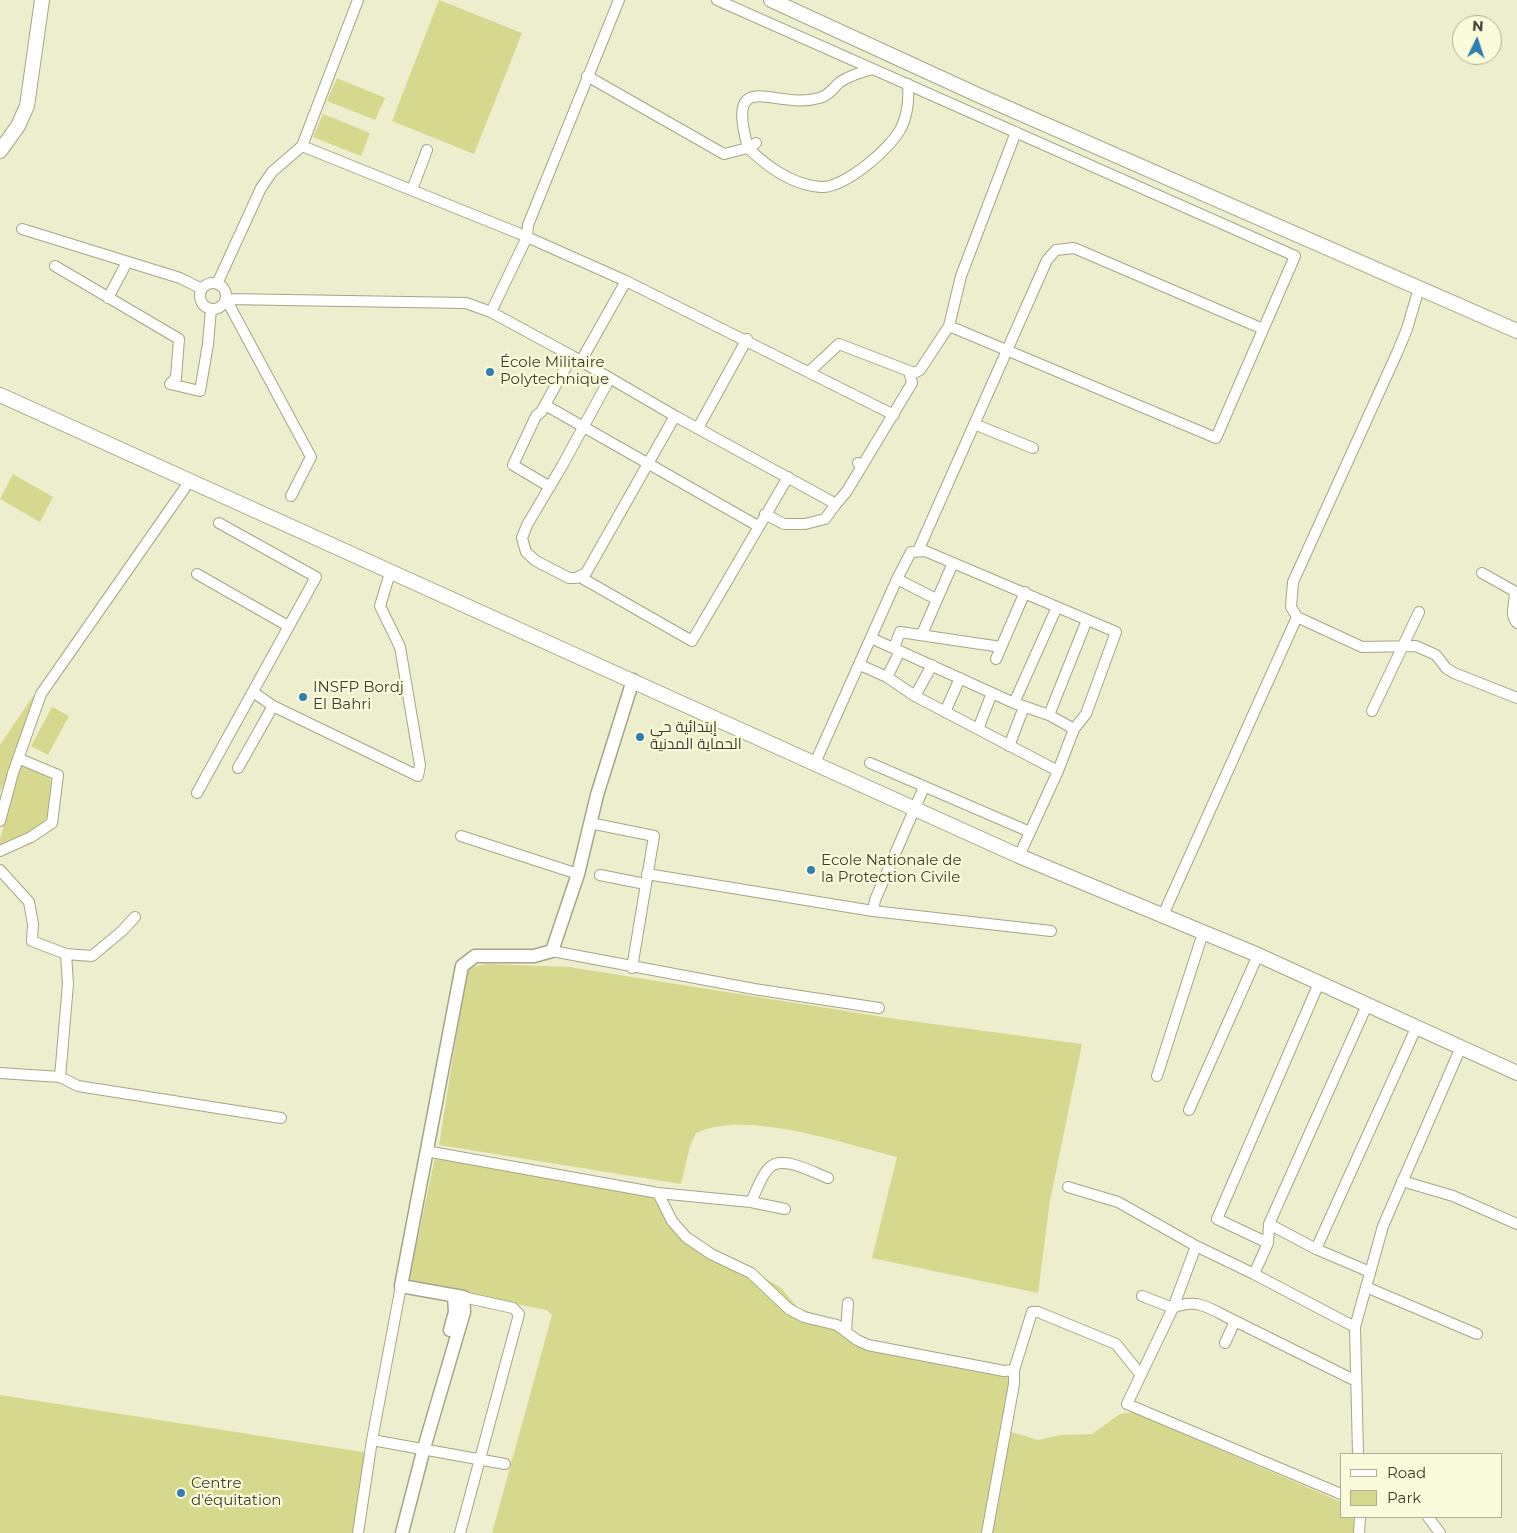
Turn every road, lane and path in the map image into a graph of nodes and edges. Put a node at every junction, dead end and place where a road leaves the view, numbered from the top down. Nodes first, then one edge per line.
1 (42, 0) edge
2 (358, 0) edge
3 (619, 0) edge
4 (717, 0) edge
5 (770, 0) edge
6 (872, 69) junction
7 (587, 76) junction
8 (29, 82) junction
9 (908, 84) junction
10 (1016, 132) junction
11 (0, 138) edge
12 (302, 146) junction
13 (752, 146) junction
14 (428, 150) dead end
15 (0, 151) edge
16 (412, 190) junction
17 (22, 229) dead end
18 (527, 237) junction
19 (127, 262) junction
20 (55, 266) dead end
21 (626, 281) junction
22 (217, 284) junction
23 (1419, 288) junction
24 (202, 289) junction
25 (108, 298) junction
26 (226, 299) junction
27 (211, 308) junction
28 (491, 312) junction
29 (949, 326) junction
30 (1263, 329) junction
31 (1517, 331) edge
32 (746, 340) junction
33 (1008, 351) junction
34 (577, 358) junction
35 (810, 371) junction
36 (909, 371) junction
37 (610, 378) junction
38 (0, 395) edge
39 (545, 405) junction
40 (894, 415) junction
41 (675, 416) junction
42 (974, 424) junction
43 (584, 428) junction
44 (698, 428) junction
45 (1033, 448) dead end
46 (647, 465) junction
47 (788, 477) junction
48 (188, 482) junction
49 (550, 487) junction
50 (292, 496) dead end
51 (836, 504) junction
52 (765, 514) junction
53 (219, 523) dead end
54 (758, 526) junction
55 (918, 551) junction
56 (953, 563) junction
57 (390, 573) junction
58 (1482, 573) dead end
59 (197, 574) dead end
60 (580, 577) junction
61 (897, 579) junction
62 (1025, 592) junction
63 (936, 599) junction
64 (1057, 607) junction
65 (1419, 612) dead end
66 (1298, 616) junction
67 (1087, 620) junction
68 (1517, 623) edge
69 (288, 626) junction
70 (922, 634) junction
71 (871, 638) junction
72 (1404, 646) junction
73 (1001, 647) junction
74 (897, 650) junction
75 (996, 659) dead end
76 (860, 665) junction
77 (932, 665) junction
78 (887, 677) junction
79 (960, 678) junction
80 (633, 680) junction
81 (253, 692) junction
82 (992, 693) junction
83 (915, 696) junction
84 (1517, 698) edge
85 (1019, 705) junction
86 (273, 706) junction
87 (1372, 711) dead end
88 (945, 712) junction
89 (1049, 715) junction
90 (978, 729) junction
91 (1074, 729) junction
92 (1009, 746) junction
93 (20, 759) junction
94 (870, 763) dead end
95 (815, 764) junction
96 (238, 768) dead end
97 (1058, 771) junction
98 (924, 787) junction
99 (197, 793) dead end
100 (915, 809) junction
101 (0, 821) edge
102 (590, 823) junction
103 (1030, 832) junction
104 (461, 836) dead end
105 (0, 851) edge
106 (1019, 856) junction
107 (0, 870) edge
108 (578, 874) junction
109 (600, 875) dead end
110 (646, 879) junction
111 (873, 911) junction
112 (1163, 915) junction
113 (135, 917) dead end
114 (1051, 931) dead end
115 (1203, 934) junction
116 (552, 951) junction
117 (66, 954) junction
118 (1258, 955) junction
119 (632, 968) junction
120 (1319, 983) junction
121 (1368, 1005) junction
122 (879, 1008) dead end
123 (1417, 1026) junction
124 (1461, 1047) junction
125 (0, 1073) edge
126 (1517, 1073) edge
127 (1157, 1076) dead end
128 (60, 1077) junction
129 (1189, 1110) dead end
130 (281, 1118) dead end
131 (426, 1151) junction
132 (828, 1178) dead end
133 (1402, 1181) junction
134 (1068, 1187) dead end
135 (658, 1193) junction
136 (751, 1202) junction
137 (786, 1209) dead end
138 (1269, 1224) junction
139 (1517, 1224) edge
140 (1268, 1243) junction
141 (1196, 1246) junction
142 (1316, 1249) junction
143 (1370, 1272) junction
144 (1254, 1274) junction
145 (401, 1286) junction
146 (1366, 1287) junction
147 (459, 1296) junction
148 (1142, 1296) dead end
149 (848, 1303) dead end
150 (1173, 1308) junction
151 (1235, 1322) junction
152 (1355, 1327) junction
153 (846, 1331) junction
154 (1477, 1334) dead end
155 (1224, 1343) dead end
156 (1014, 1370) junction
157 (1141, 1375) junction
158 (1356, 1381) junction
159 (372, 1440) junction
160 (420, 1448) junction
161 (1358, 1453) edge
162 (479, 1459) junction
163 (505, 1464) dead end
164 (1340, 1494) edge
165 (1360, 1518) edge
166 (1429, 1518) edge
167 (358, 1533) edge
168 (394, 1533) edge
169 (402, 1533) edge
170 (460, 1533) edge
171 (987, 1533) edge
172 (1359, 1533) edge
173 (1440, 1533) edge

1 - 8 main road
2 - 12 street
3 - 7 street
4 - 6 street
5 - 23 main road
6 - 9 street
6 - 13 street
7 - 13 street
7 - 18 street
8 - 11 main road
8 - 15 main road
9 - 10 street
9 - 13 street
10 - 29 street
10 - 30 street
12 - 16 street
12 - 22 street
14 - 16 street
16 - 18 street
17 - 19 street
18 - 21 street
18 - 28 street
19 - 24 street
19 - 25 street
20 - 25 street
21 - 32 street
21 - 34 street
22 - 24 street
22 - 26 street
23 - 31 main road
23 - 66 street
24 - 27 street
25 - 27 street
26 - 27 street
26 - 28 street
26 - 50 street
28 - 34 street
29 - 33 street
29 - 36 street
30 - 33 street
30 - 33 street
32 - 35 street
32 - 44 street
33 - 42 street
34 - 37 street
34 - 39 street
35 - 36 street
35 - 40 street
36 - 40 street
37 - 41 street
37 - 43 street
38 - 48 main road
39 - 43 street
39 - 49 street
40 - 51 street
41 - 44 street
41 - 46 street
42 - 45 street
42 - 55 street
43 - 46 street
43 - 49 street
44 - 47 street
46 - 54 street
46 - 60 street
47 - 51 street
47 - 52 street
48 - 57 main road
48 - 93 street
49 - 60 street
51 - 52 street
52 - 54 street
53 - 69 street
54 - 60 street
55 - 56 street
55 - 61 street
56 - 62 street
56 - 63 street
57 - 80 main road
57 - 86 street
58 - 68 street
59 - 69 street
61 - 63 street
61 - 71 street
62 - 64 street
62 - 73 street
63 - 70 street
64 - 67 street
64 - 85 street
65 - 72 street
66 - 72 street
66 - 112 street
67 - 89 street
67 - 91 street
69 - 81 street
70 - 73 street
70 - 74 street
71 - 74 street
71 - 76 street
72 - 84 street
72 - 87 street
73 - 75 street
74 - 77 street
74 - 78 street
76 - 78 street
76 - 95 street
77 - 79 street
77 - 83 street
78 - 83 street
79 - 82 street
79 - 88 street
80 - 95 main road
80 - 102 street
81 - 86 street
81 - 99 street
82 - 85 street
82 - 90 street
83 - 88 street
85 - 89 street
85 - 92 street
86 - 96 street
88 - 90 street
89 - 91 street
90 - 92 street
91 - 97 street
92 - 97 street
93 - 101 street
93 - 105 street
94 - 98 street
95 - 100 main road
97 - 103 street
98 - 100 street
98 - 103 street
100 - 106 main road
100 - 111 street
102 - 108 street
102 - 110 street
103 - 106 street
104 - 108 street
106 - 112 main road
107 - 117 street
108 - 116 street
109 - 110 street
110 - 111 street
110 - 119 street
111 - 114 street
112 - 115 main road
113 - 117 street
115 - 118 main road
115 - 127 street
116 - 119 street
116 - 131 street
117 - 128 street
118 - 120 main road
118 - 129 street
119 - 122 street
120 - 121 main road
120 - 140 street
121 - 123 main road
121 - 138 street
123 - 124 main road
123 - 142 street
124 - 126 main road
124 - 133 street
125 - 128 street
128 - 130 street
131 - 135 street
131 - 145 street
132 - 136 street
133 - 139 street
133 - 143 street
134 - 141 street
135 - 136 street
135 - 153 street
136 - 137 street
138 - 140 street
138 - 142 street
140 - 144 street
141 - 144 street
141 - 150 street
142 - 143 street
143 - 146 street
144 - 152 street
145 - 147 street
145 - 159 street
146 - 152 street
146 - 154 street
147 - 160 street
147 - 162 street
148 - 150 street
149 - 153 street
150 - 151 street
150 - 157 street
151 - 155 street
151 - 158 street
152 - 158 street
153 - 156 street
156 - 157 street
156 - 171 street
157 - 164 street
158 - 161 street
159 - 160 street
159 - 167 street
160 - 162 street
160 - 168 street
160 - 169 street
162 - 163 street
162 - 170 street
165 - 172 street
166 - 173 street

